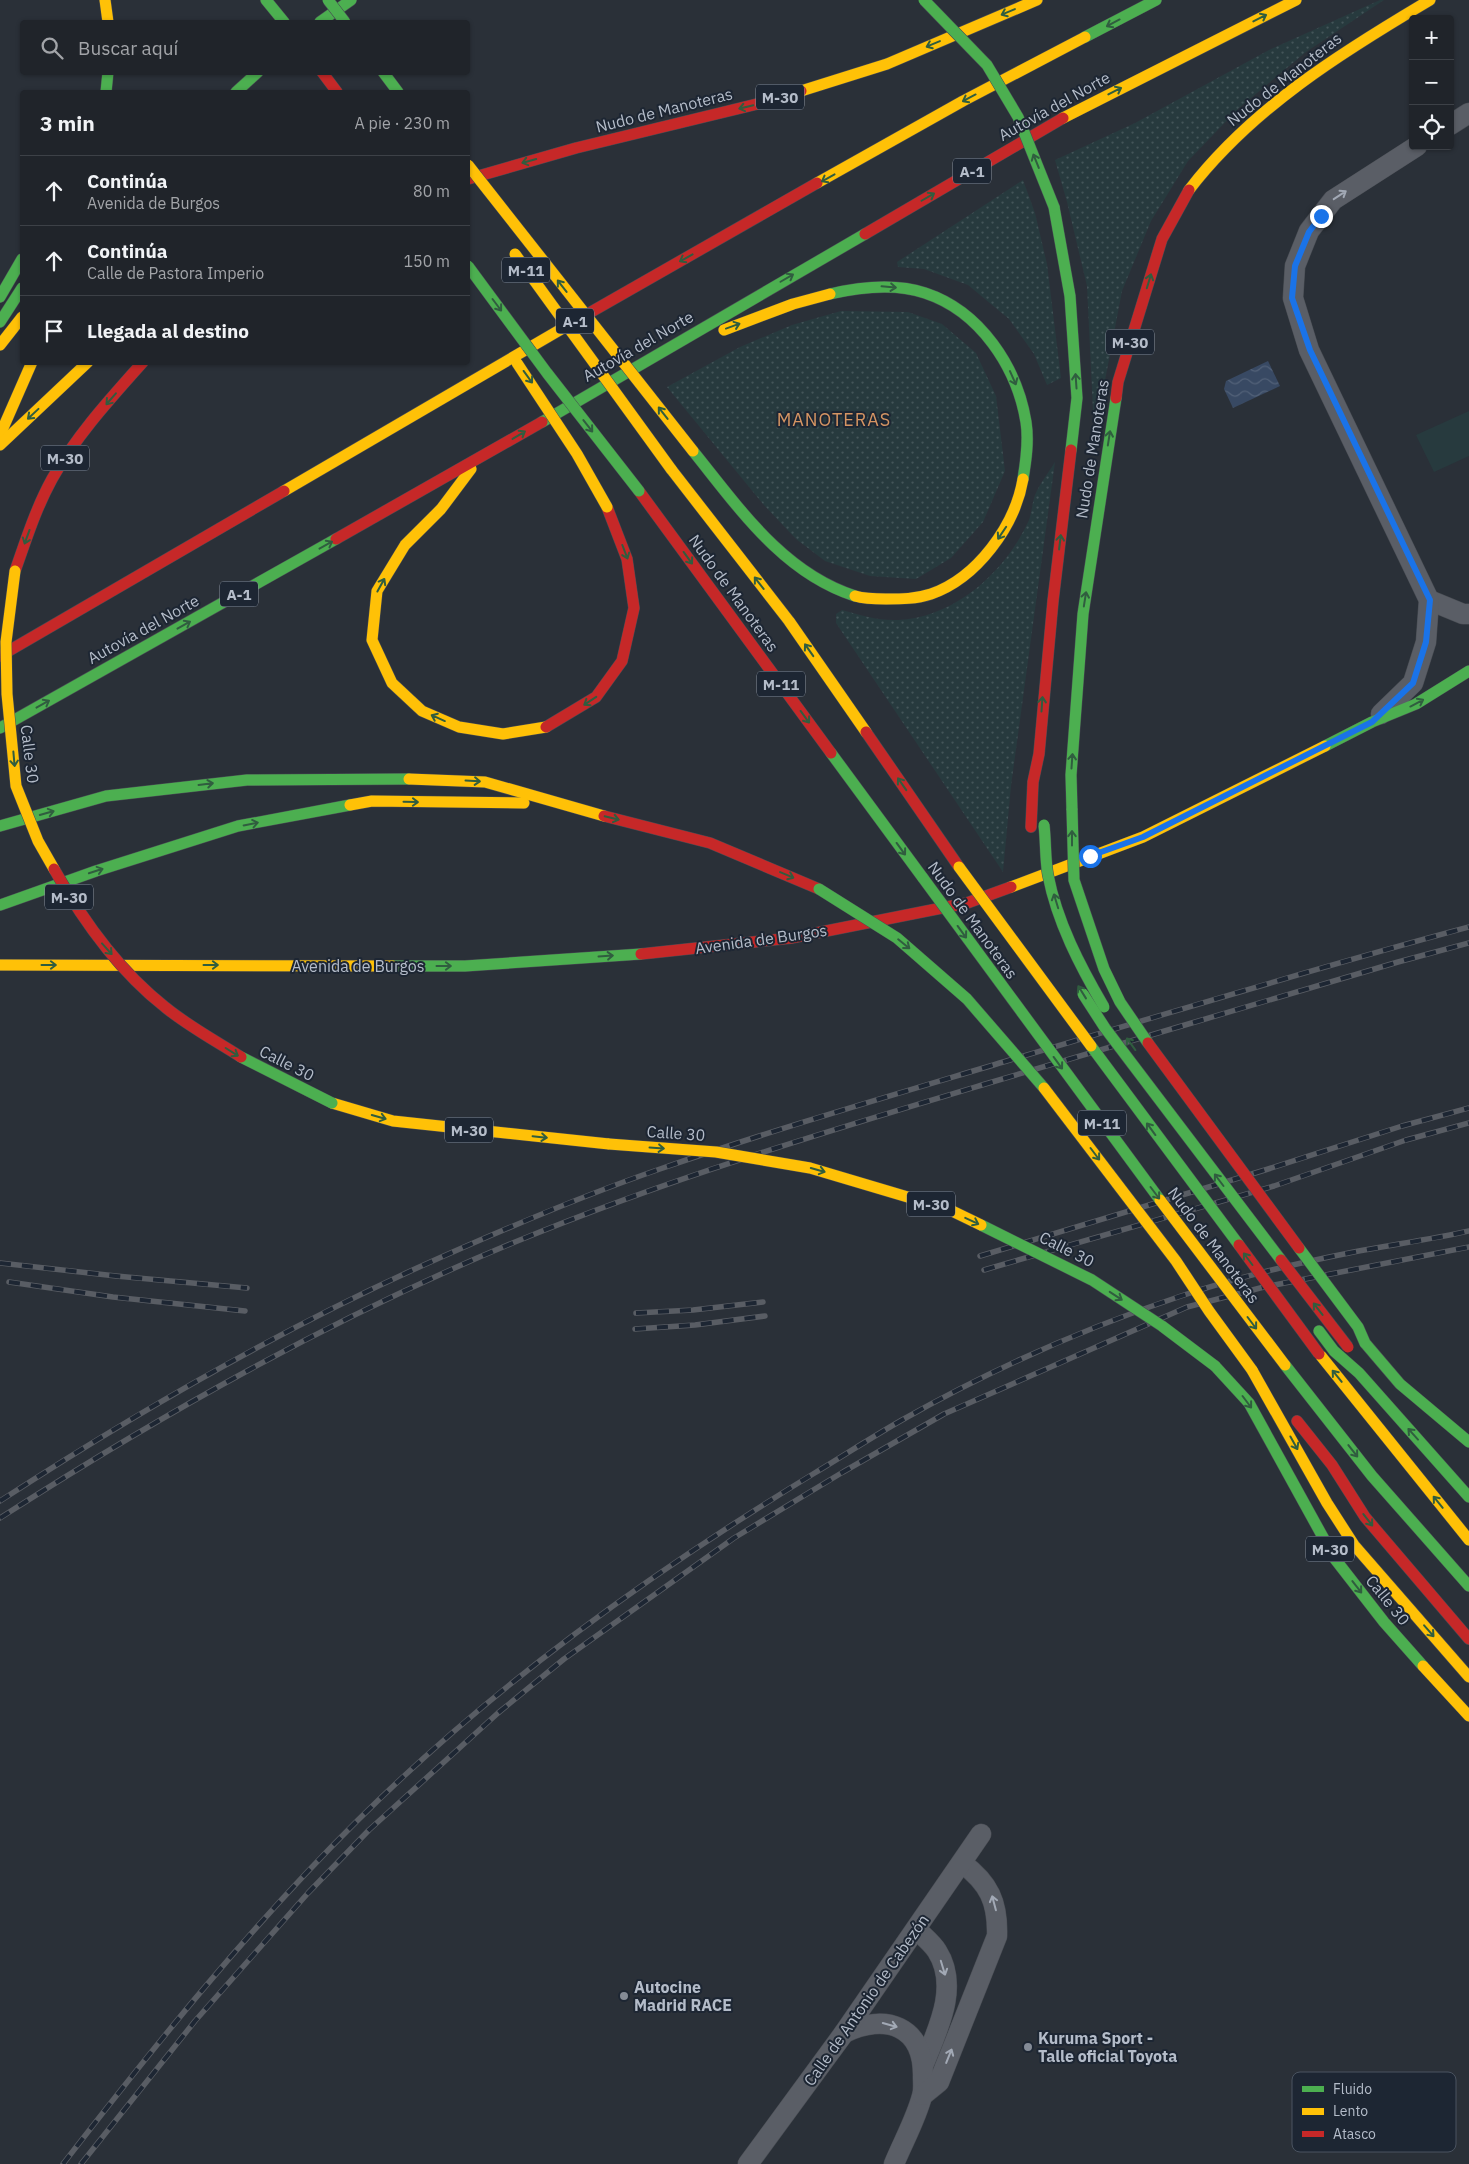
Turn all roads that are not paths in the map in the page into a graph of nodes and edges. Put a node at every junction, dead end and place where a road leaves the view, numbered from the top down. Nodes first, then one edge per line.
1 (105, 0) edge
2 (266, 0) edge
3 (328, 0) edge
4 (351, 0) edge
5 (924, 0) edge
6 (1037, 0) edge
7 (1156, 0) edge
8 (1296, 0) edge
9 (1430, 0) edge
10 (108, 20) edge
11 (282, 20) edge
12 (323, 20) edge
13 (343, 20) edge
14 (108, 75) edge
15 (255, 75) edge
16 (324, 75) edge
17 (385, 75) edge
18 (106, 90) edge
19 (239, 90) edge
20 (336, 90) edge
21 (396, 90) edge
22 (1469, 113) edge
23 (1454, 122) edge
24 (1411, 150) edge
25 (470, 168) edge
26 (470, 178) edge
27 (507, 242) dead end
28 (20, 262) edge
29 (470, 269) edge
30 (20, 291) edge
31 (0, 297) edge
32 (20, 319) edge
33 (0, 322) edge
34 (0, 345) edge
35 (508, 350) dead end
36 (654, 355) junction
37 (31, 365) edge
38 (85, 365) edge
39 (140, 365) edge
40 (0, 435) edge
41 (0, 445) edge
42 (478, 460) junction
43 (1430, 600) junction
44 (1469, 614) edge
45 (0, 656) edge
46 (1469, 671) edge
47 (1372, 722) junction
48 (0, 728) edge
49 (1036, 770) junction
50 (565, 805) junction
51 (0, 826) edge
52 (0, 905) edge
53 (1053, 933) dead end
54 (0, 965) edge
55 (1042, 980) junction
56 (1075, 982) dead end
57 (1166, 1089) dead end
58 (1177, 1104) dead end
59 (1237, 1222) dead end
60 (1176, 1260) junction
61 (1218, 1302) dead end
62 (1312, 1322) dead end
63 (1365, 1343) junction
64 (1359, 1372) junction
65 (1302, 1385) junction
66 (1290, 1409) dead end
67 (1469, 1442) edge
68 (1332, 1465) junction
69 (1469, 1497) edge
70 (1469, 1540) edge
71 (1469, 1586) edge
72 (1469, 1639) edge
73 (1469, 1677) edge
74 (1469, 1716) edge
75 (981, 1834) dead end
76 (962, 1863) junction
77 (916, 1929) junction
78 (844, 2033) junction
79 (923, 2066) junction
80 (922, 2095) junction
81 (748, 2164) edge
82 (894, 2164) edge

1 - 10 main road
2 - 11 main road
3 - 13 main road, bridge
4 - 12 main road
49 -> 5 main road, bridge
6 -> 26 main road, Nudo de Manoteras / M-30
7 -> 45 main road, A-1
36 -> 8 main road, Autovía del Norte / A-1
63 -> 9 main road, Nudo de Manoteras / M-30, bridge
14 - 18 main road
15 - 19 main road
16 - 20 main road
17 - 21 main road
22 - 23 street
43 -> 24 street
36 -> 25 main road, bridge
55 -> 27 main road, Nudo de Manoteras / M-11, bridge
28 - 31 main road
29 -> 65 main road, Nudo de Manoteras / M-11, bridge
30 - 33 main road
32 - 34 main road
35 -> 42 main road, bridge
42 -> 36 main road, Autovía del Norte / A-1
37 - 40 main road
38 -> 41 main road
39 -> 74 main road, Calle 30 / M-30, bridge
48 -> 42 main road, Autovía del Norte / A-1
43 - 44 street
43 - 47 street
47 -> 46 main road, Avenida de Burgos
54 -> 47 main road, Avenida de Burgos
49 - 53 main road
57 -> 49 main road, bridge
51 -> 50 main road
52 -> 50 main road
50 -> 60 main road, bridge
55 - 59 main road, M-11, bridge
70 -> 55 main road, bridge
64 -> 56 main road, bridge
58 - 63 main road
60 - 61 main road, bridge
60 -> 73 main road, bridge
62 - 64 main road
63 - 67 main road, M-30
69 -> 64 main road
65 - 68 main road
65 -> 71 main road, Nudo de Manoteras
66 - 68 main road
68 -> 72 main road
75 - 76 street, Calle de Antonio de Cabezón
76 - 77 street, Calle de Antonio de Cabezón
80 -> 76 street
77 - 78 street, Calle de Antonio de Cabezón
77 -> 79 street
78 -> 79 street
78 - 81 street, Calle de Antonio de Cabezón
79 - 80 street
80 - 82 street

